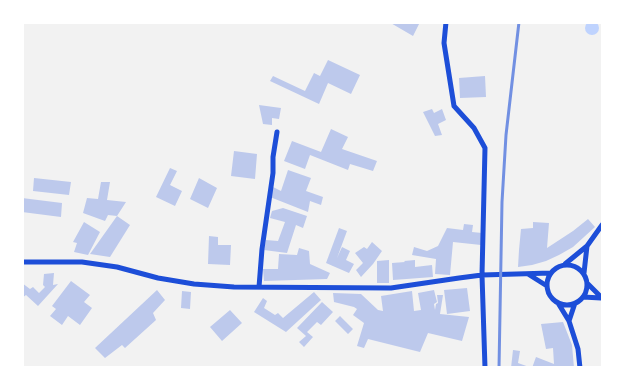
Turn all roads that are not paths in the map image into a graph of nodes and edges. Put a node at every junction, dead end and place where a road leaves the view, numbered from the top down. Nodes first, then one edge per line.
1 (446, 22) edge
2 (277, 132) dead end
3 (602, 225) edge
4 (587, 246) junction
5 (22, 262) edge
6 (564, 264) junction
7 (551, 272) junction
8 (584, 273) junction
9 (528, 274) junction
10 (482, 276) junction
11 (587, 283) junction
12 (547, 286) junction
13 (259, 287) junction
14 (582, 297) junction
15 (602, 298) edge
16 (558, 303) junction
17 (575, 303) junction
18 (569, 321) junction
19 (485, 368) edge
20 (580, 368) edge

1 - 10 street
2 - 13 street
3 - 4 street
4 - 6 street
4 - 8 street
5 - 13 street
6 - 7 street
6 - 8 street
7 - 9 street
7 - 12 street
8 - 11 street
9 - 10 street
9 - 12 street
10 - 13 street
10 - 19 street
11 - 14 street
11 - 15 street
12 - 16 street
14 - 15 street
14 - 17 street
16 - 17 street
16 - 18 street
17 - 18 street
18 - 20 street

